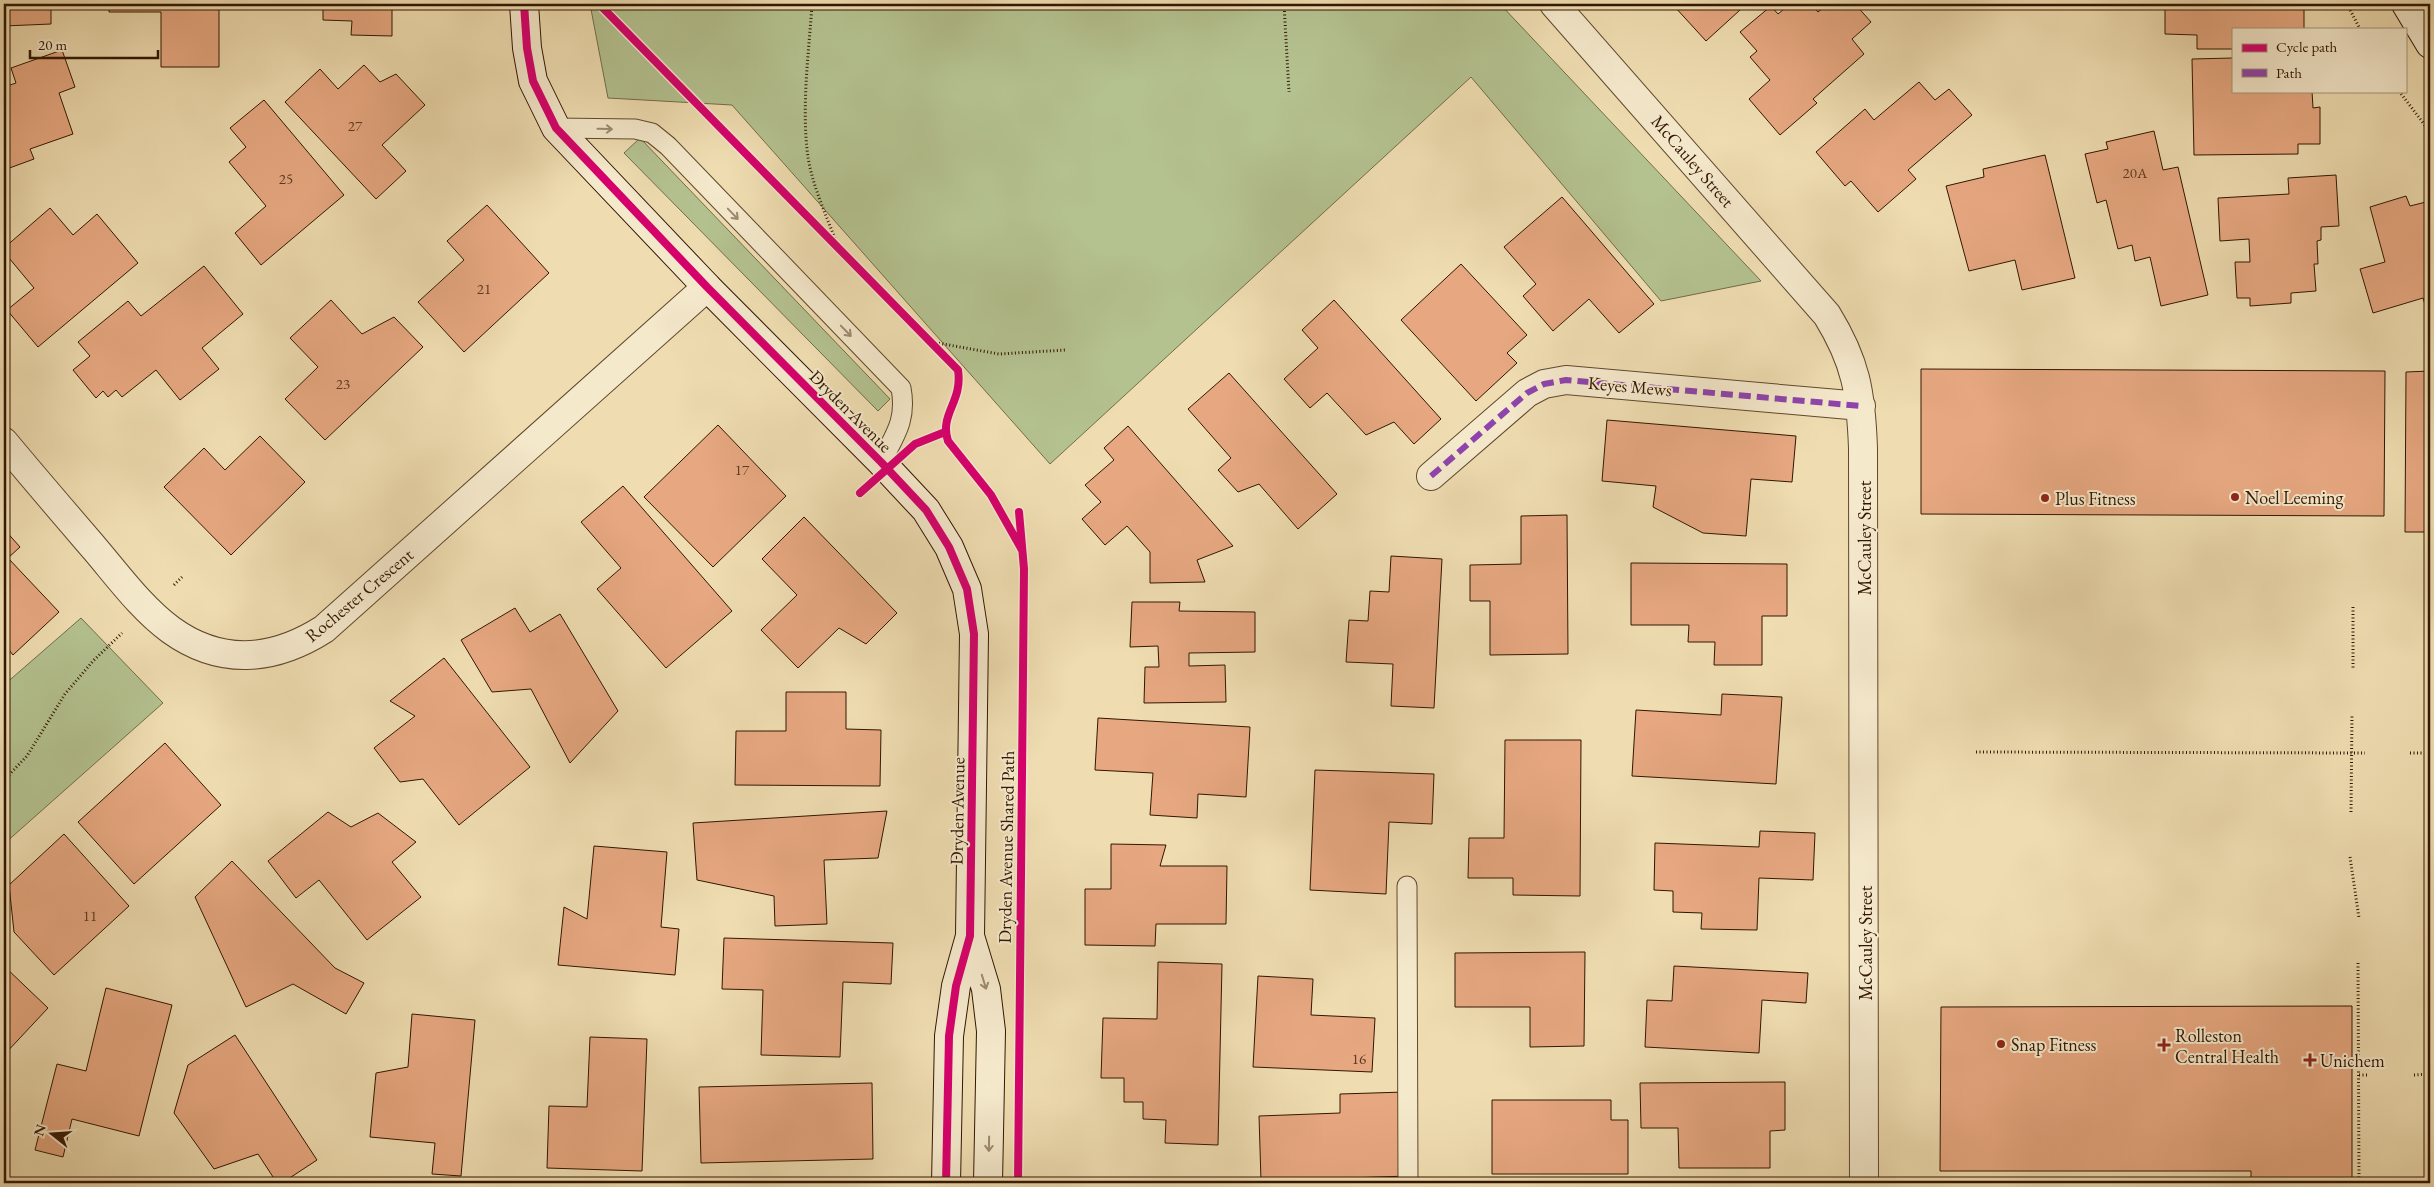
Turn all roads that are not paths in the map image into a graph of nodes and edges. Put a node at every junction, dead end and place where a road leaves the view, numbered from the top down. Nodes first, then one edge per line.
1 (524, 4) edge
2 (1554, 4) edge
3 (2406, 4) edge
4 (2430, 44) edge
5 (556, 128) junction
6 (707, 287) junction
7 (1861, 406) junction
8 (4, 442) edge
9 (881, 462) junction
10 (1430, 476) dead end
11 (1407, 886) dead end
12 (970, 936) junction
13 (946, 1183) edge
14 (988, 1183) edge
15 (1408, 1183) edge
16 (1864, 1183) edge

1 - 5 street, Dryden Avenue
2 - 7 street, McCauley Street
3 - 4 street
5 - 6 street, Dryden Avenue
5 -> 9 lane
6 - 8 street, Rochester Crescent
6 - 9 street, Dryden Avenue
7 - 10 street, Keyes Mews
7 - 16 street, McCauley Street
9 - 12 street, Dryden Avenue
11 - 15 lane
12 - 13 street, Dryden Avenue
12 -> 14 street, Dryden Avenue

